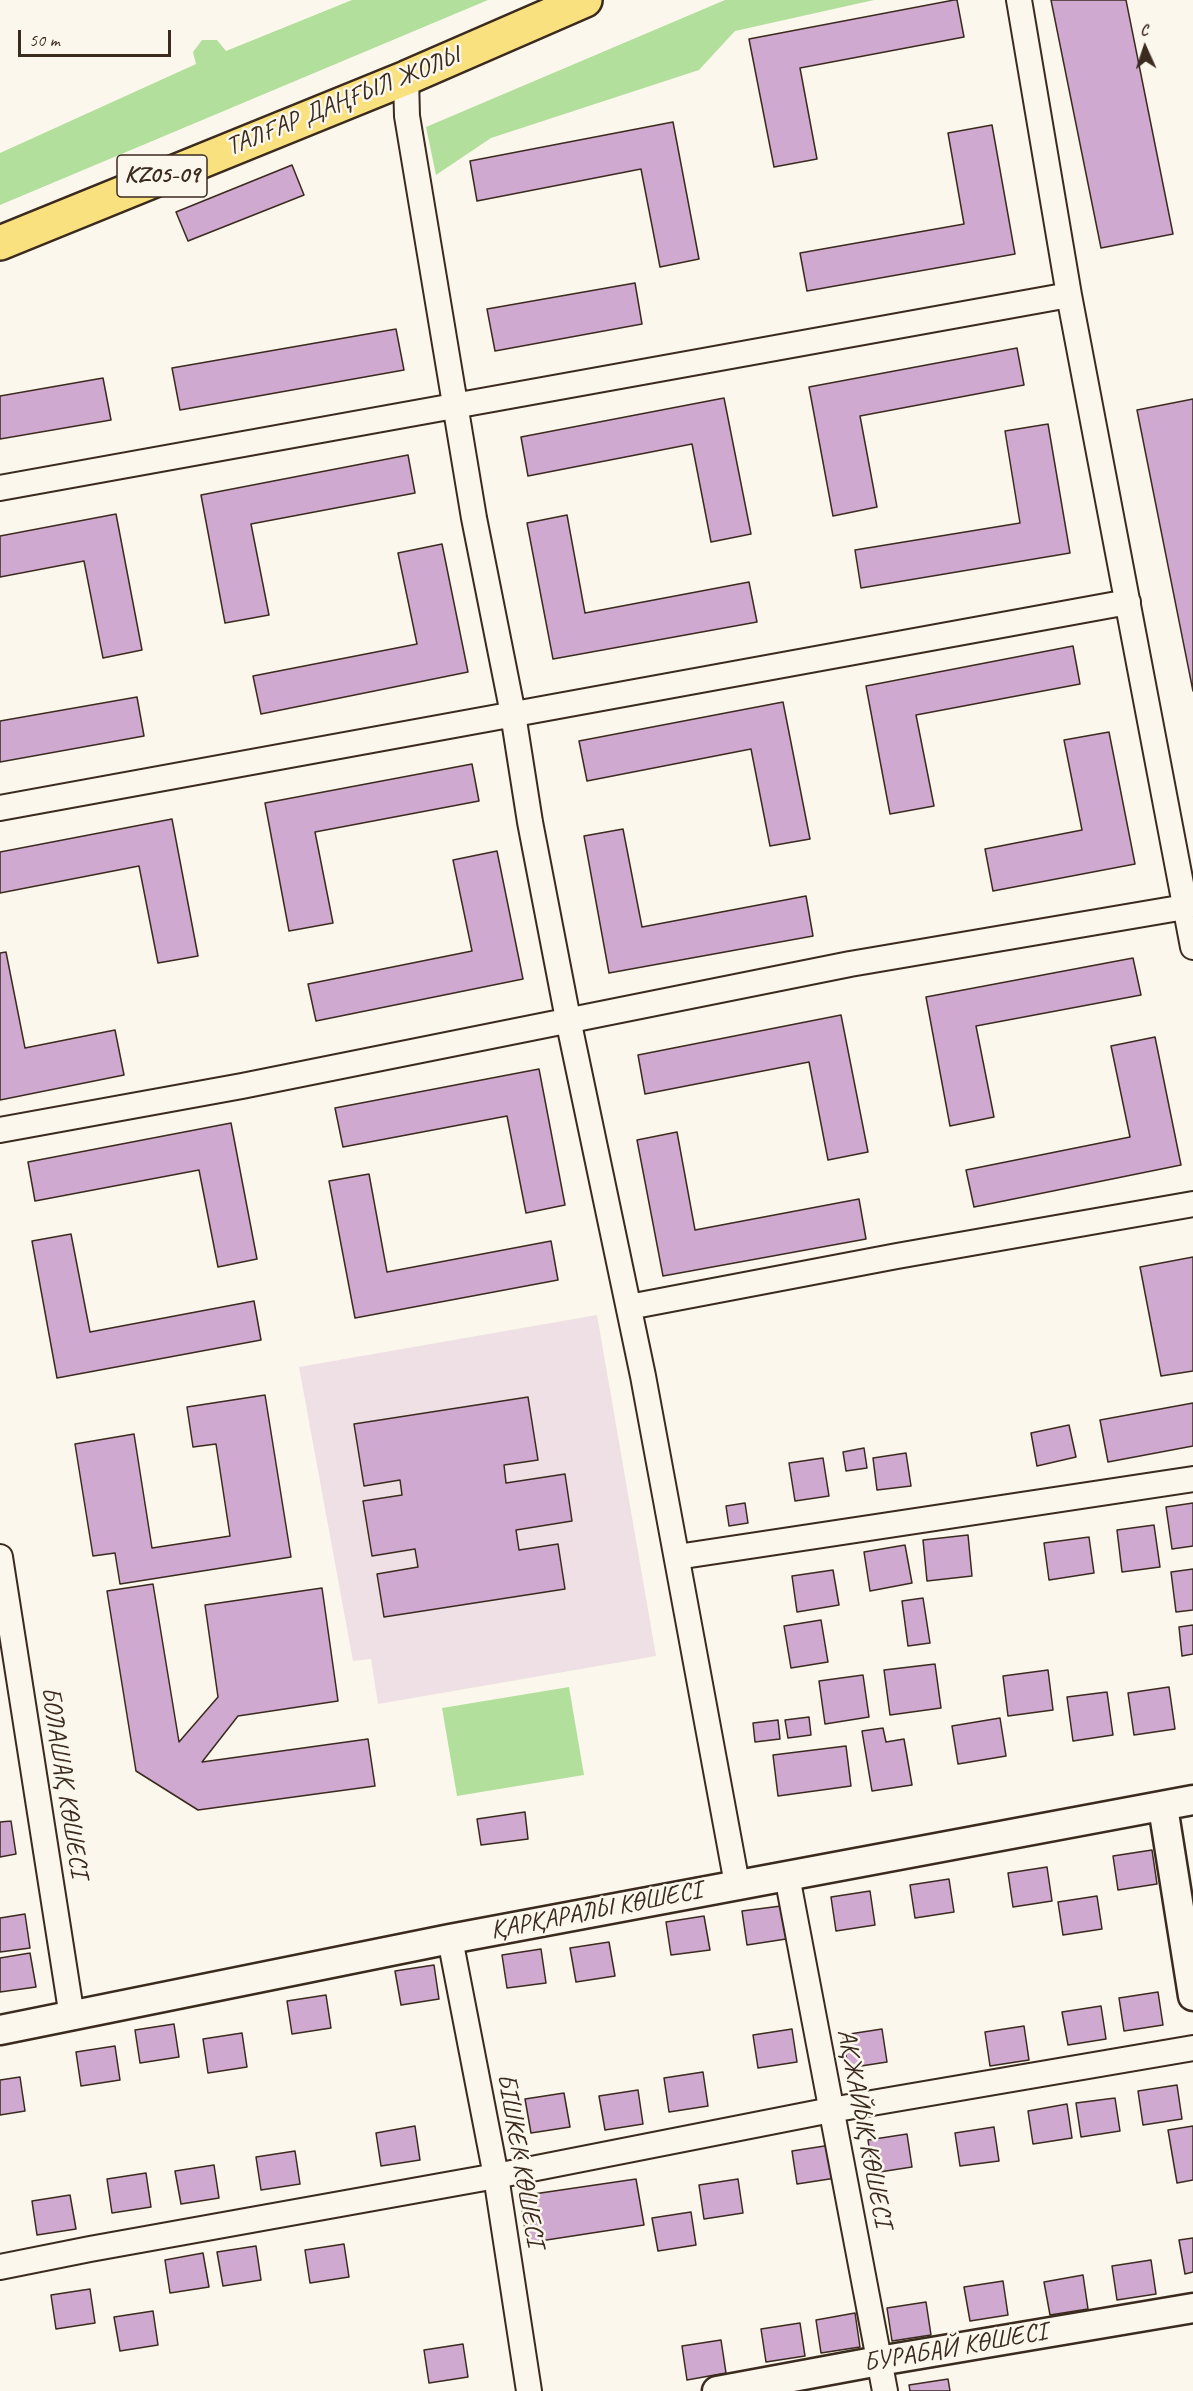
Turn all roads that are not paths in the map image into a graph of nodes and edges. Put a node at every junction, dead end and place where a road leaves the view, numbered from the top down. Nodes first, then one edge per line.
1 (585, 0) edge
2 (1019, 0) edge
3 (406, 78) junction
4 (0, 243) edge
5 (1069, 295) junction
6 (455, 406) junction
7 (0, 488) edge
8 (1128, 602) junction
9 (513, 714) junction
10 (0, 808) edge
11 (1185, 907) junction
12 (1193, 947) edge
13 (568, 1020) junction
14 (0, 1130) edge
15 (1193, 1204) edge
16 (629, 1307) junction
17 (1193, 1479) edge
18 (0, 1557) edge
19 (677, 1557) junction
20 (1193, 1800) edge
21 (1163, 1807) junction
22 (787, 1876) junction
23 (737, 1884) junction
24 (450, 1939) junction
25 (1193, 1996) edge
26 (72, 2017) junction
27 (0, 2030) edge
28 (1193, 2048) edge
29 (831, 2110) junction
30 (496, 2176) junction
31 (0, 2267) edge
32 (1193, 2308) edge
33 (879, 2361) junction
34 (529, 2391) edge
35 (717, 2391) edge
36 (885, 2391) edge

1 - 3 main road, ТАЛҒАР ДАҢҒЫЛ ЖОЛЫ / KZ05-09
2 - 5 street
3 - 4 main road, ТАЛҒАР ДАҢҒЫЛ ЖОЛЫ / KZ05-09
3 - 6 street
5 - 6 street
5 - 8 street
6 - 7 street
6 - 9 street
8 - 9 street
8 - 11 street
9 - 10 street
9 - 13 street
11 - 12 street
11 - 13 street
13 - 14 street
13 - 16 street
15 - 16 street
16 - 19 street
17 - 19 street
18 - 26 street, БОЛАШАҚ КӨШЕСІ
19 - 23 street
20 - 21 street, ҚАРҚАРАЛЫ КӨШЕСІ
21 - 22 street, ҚАРҚАРАЛЫ КӨШЕСІ
21 - 25 street
22 - 23 street, ҚАРҚАРАЛЫ КӨШЕСІ
22 - 29 street, АҚЖАЙЫҚ КӨШЕСІ
23 - 24 street, ҚАРҚАРАЛЫ КӨШЕСІ
24 - 26 street, ҚАРҚАРАЛЫ КӨШЕСІ
24 - 30 street, БІШКЕК КӨШЕСІ
26 - 27 street, ҚАРҚАРАЛЫ КӨШЕСІ
28 - 29 street
29 - 30 street
29 - 33 street, АҚЖАЙЫҚ КӨШЕСІ
30 - 31 street
30 - 34 street, БІШКЕК КӨШЕСІ
32 - 33 street, БУРАБАЙ КӨШЕСІ
33 - 35 street, БУРАБАЙ КӨШЕСІ
33 - 36 street, АҚЖАЙЫҚ КӨШЕСІ

